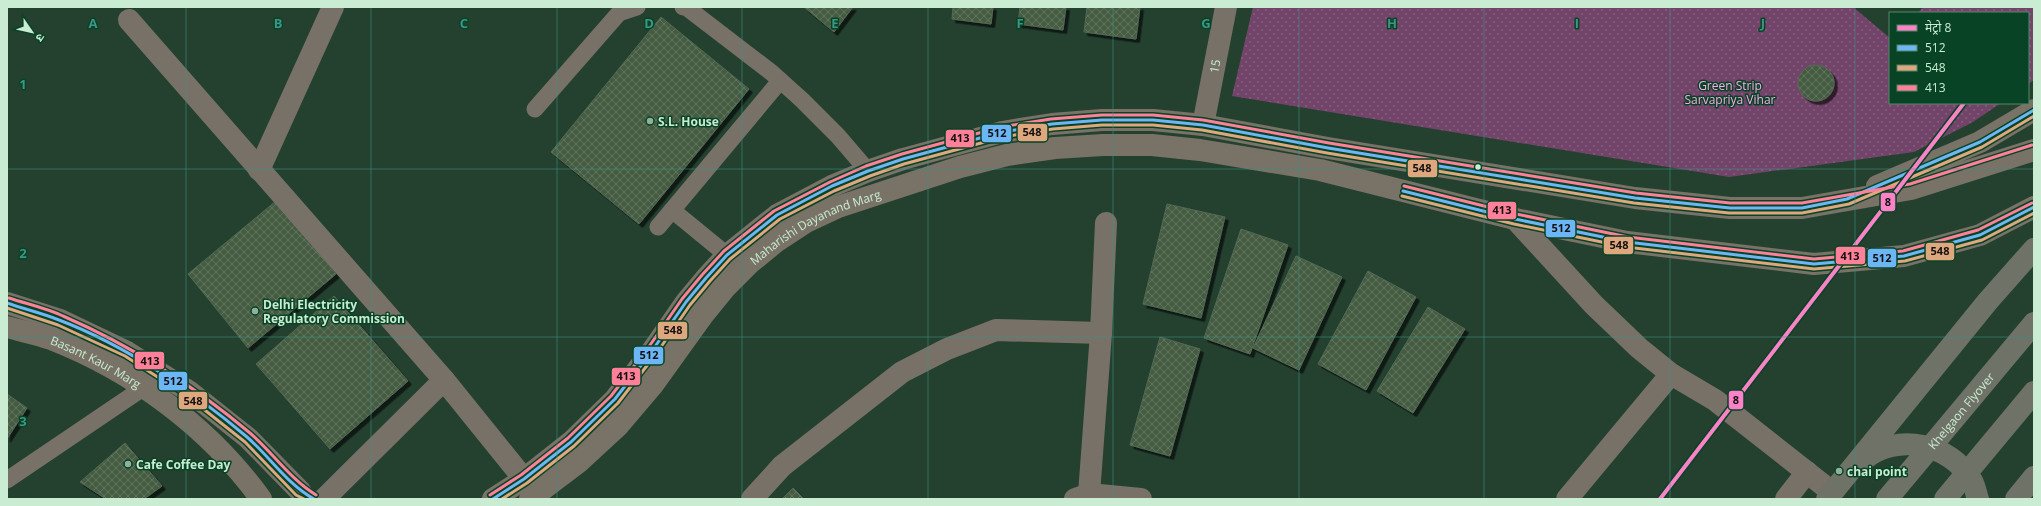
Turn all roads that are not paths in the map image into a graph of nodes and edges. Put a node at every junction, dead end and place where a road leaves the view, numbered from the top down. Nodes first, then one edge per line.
1 (333, 7) edge
2 (637, 7) edge
3 (683, 7) edge
4 (1226, 7) edge
5 (129, 20) dead end
6 (780, 81) junction
7 (534, 109) dead end
8 (2034, 110) edge
9 (1203, 125) junction
10 (2034, 150) edge
11 (259, 170) junction
12 (868, 171) junction
13 (1847, 199) junction
14 (2034, 207) edge
15 (672, 210) junction
16 (1515, 219) junction
17 (1106, 223) dead end
18 (658, 227) dead end
19 (2034, 249) edge
20 (727, 255) junction
21 (7, 303) edge
22 (2034, 323) edge
23 (7, 327) edge
24 (1101, 333) junction
25 (1671, 374) junction
26 (444, 380) junction
27 (143, 388) junction
28 (2034, 392) edge
29 (1850, 471) junction
30 (1807, 472) junction
31 (2034, 477) edge
32 (7, 480) edge
33 (527, 489) edge
34 (306, 496) edge
35 (1830, 496) edge
36 (1082, 497) edge
37 (261, 499) edge
38 (324, 499) edge
39 (493, 499) edge
40 (752, 499) edge
41 (1141, 499) edge
42 (1567, 499) edge
43 (1786, 499) edge
44 (1887, 499) edge
45 (1945, 499) edge
46 (1978, 499) edge
47 (2016, 499) edge

1 - 11 street
2 - 7 lane
3 - 6 lane
4 - 9 street, 15
5 - 11 street
6 - 12 lane
6 - 15 lane
8 - 13 main road
9 - 12 main road, Maharishi Dayanand Marg
9 - 13 main road, Maharishi Dayanand Marg
10 - 13 main road
11 - 26 street
12 - 20 main road, Maharishi Dayanand Marg
14 - 16 main road
15 - 18 lane
15 - 20 lane
16 - 25 street
16 - 33 main road, Maharishi Dayanand Marg
17 - 24 street
19 - 29 main road
20 - 33 main road, Maharishi Dayanand Marg
21 - 34 main road, Basant Kaur Marg
22 - 44 main road, Khelgaon Flyover, bridge
23 - 27 main road, Basant Kaur Marg
24 - 36 street
24 - 40 street
25 - 30 street
25 - 42 street
26 - 33 street
26 - 38 street
27 - 32 lane
27 - 37 main road, Basant Kaur Marg
28 - 45 main road, bridge
29 - 35 main road
29 - 46 main road
30 - 35 street
30 - 43 street
31 - 47 main road
33 - 39 main road, Maharishi Dayanand Marg
36 - 41 street

